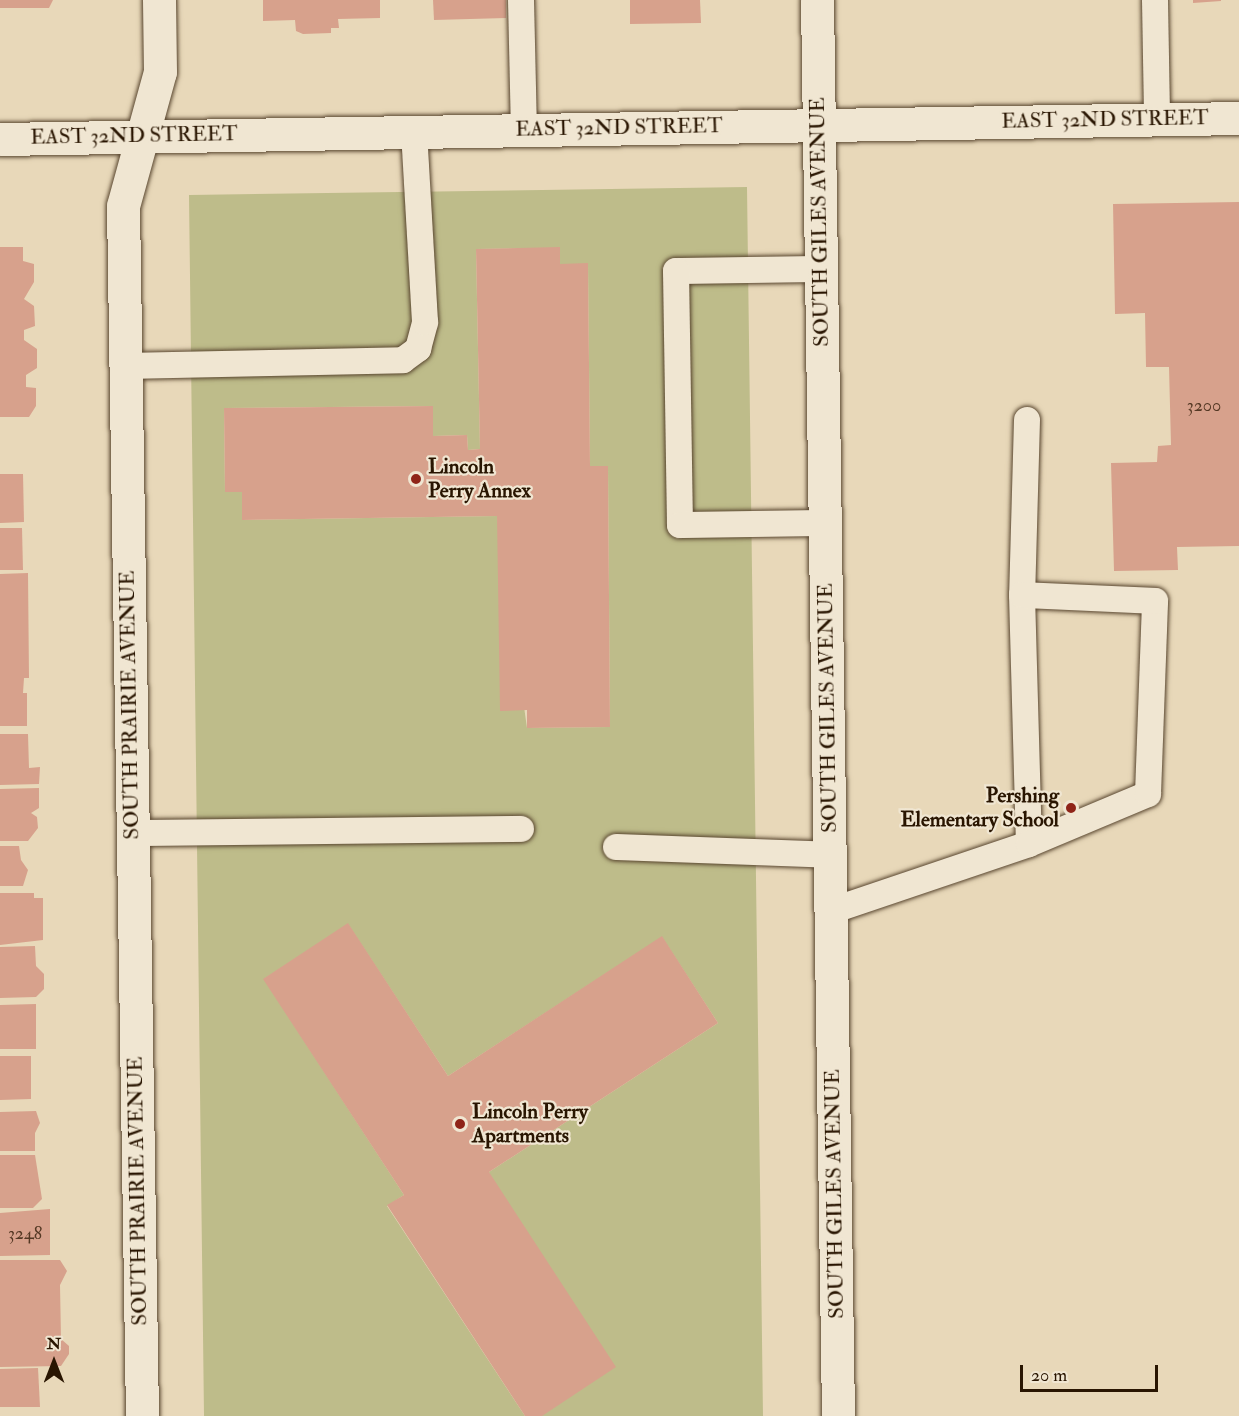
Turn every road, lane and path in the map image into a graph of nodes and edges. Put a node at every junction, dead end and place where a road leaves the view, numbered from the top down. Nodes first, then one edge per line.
1 (159, 0) edge
2 (521, 0) edge
3 (817, 0) edge
4 (1155, 0) edge
5 (1239, 117) edge
6 (1157, 119) junction
7 (819, 124) junction
8 (524, 130) junction
9 (414, 131) junction
10 (143, 135) junction
11 (0, 139) edge
12 (821, 269) junction
13 (125, 366) junction
14 (1027, 420) dead end
15 (825, 523) junction
16 (1022, 595) junction
17 (521, 829) dead end
18 (132, 833) junction
19 (1029, 843) junction
20 (616, 847) dead end
21 (830, 855) junction
22 (831, 911) junction
23 (142, 1416) edge
24 (838, 1416) edge

1 - 10 street, SOUTH PRAIRIE AVENUE
2 - 8 lane
3 - 7 street, SOUTH GILES AVENUE
4 - 6 lane
5 - 6 street, EAST 32ND STREET
6 - 7 street, EAST 32ND STREET
7 - 8 street, EAST 32ND STREET
7 - 12 street, SOUTH GILES AVENUE
8 - 9 street, EAST 32ND STREET
9 - 10 street, EAST 32ND STREET
9 - 13 lane
10 - 11 street, EAST 32ND STREET
10 - 13 street, SOUTH PRAIRIE AVENUE
12 - 15 street, SOUTH GILES AVENUE
12 - 15 lane
13 - 18 street, SOUTH PRAIRIE AVENUE
14 - 16 lane
15 - 21 street, SOUTH GILES AVENUE
16 - 19 lane
16 - 19 lane
17 - 18 lane
18 - 23 street, SOUTH PRAIRIE AVENUE
19 - 22 lane
20 - 21 lane
21 - 22 street, SOUTH GILES AVENUE
22 - 24 street, SOUTH GILES AVENUE

